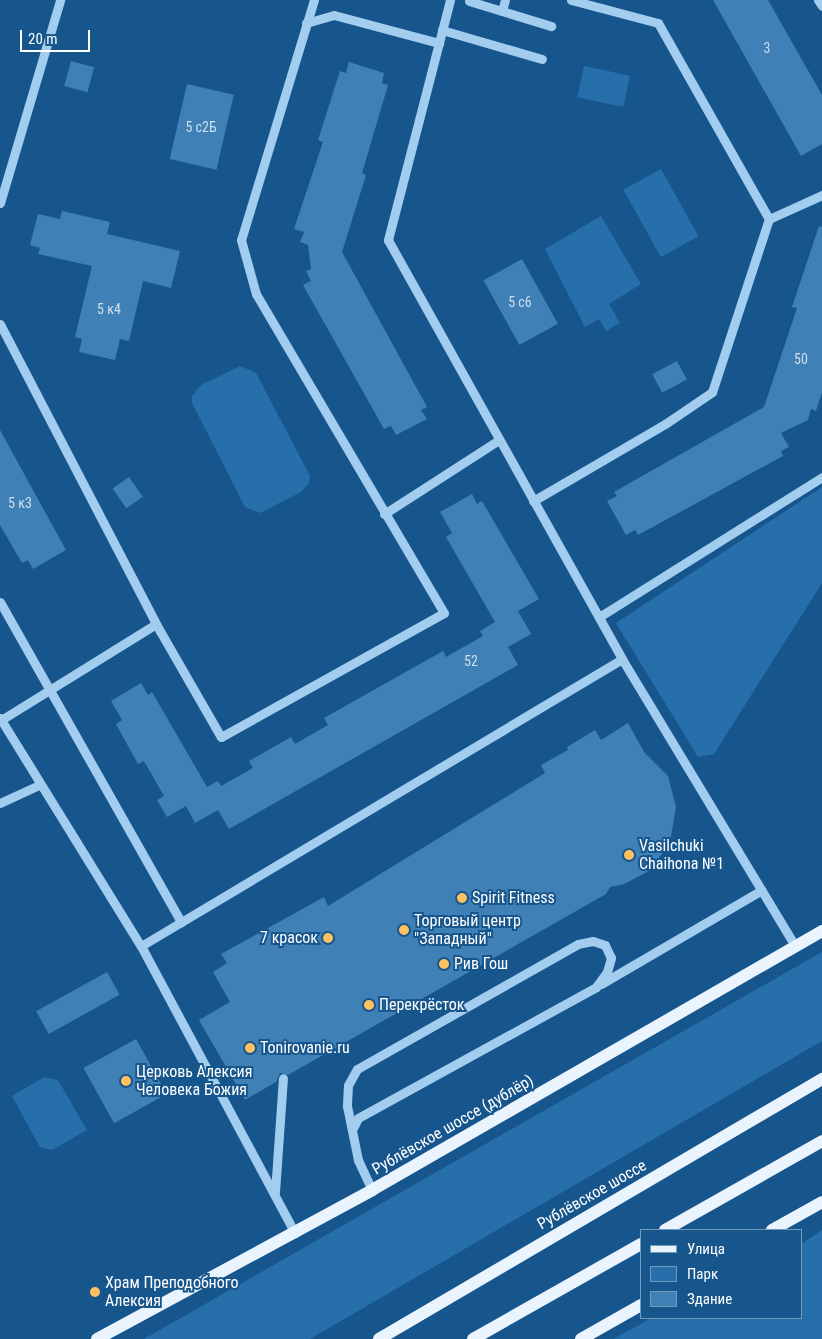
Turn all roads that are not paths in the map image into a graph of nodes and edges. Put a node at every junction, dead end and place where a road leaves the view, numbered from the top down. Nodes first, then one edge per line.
1 (60, 0) edge
2 (314, 0) edge
3 (450, 0) edge
4 (504, 0) edge
5 (571, 0) edge
6 (818, 0) edge
7 (469, 1) dead end
8 (822, 6) edge
9 (502, 11) junction
10 (306, 23) junction
11 (551, 26) dead end
12 (442, 30) junction
13 (439, 43) junction
14 (542, 59) dead end
15 (822, 195) edge
16 (0, 203) edge
17 (769, 220) junction
18 (0, 324) edge
19 (499, 440) junction
20 (822, 477) edge
21 (533, 500) junction
22 (384, 514) junction
23 (0, 602) edge
24 (598, 617) junction
25 (156, 624) junction
26 (622, 659) junction
27 (48, 691) junction
28 (0, 719) edge
29 (40, 785) junction
30 (0, 803) edge
31 (762, 890) junction
32 (181, 922) junction
33 (822, 931) edge
34 (141, 946) junction
35 (795, 946) junction
36 (596, 987) junction
37 (283, 1078) dead end
38 (822, 1079) edge
39 (352, 1130) junction
40 (822, 1142) edge
41 (372, 1190) junction
42 (275, 1192) junction
43 (822, 1202) edge
44 (667, 1229) edge
45 (774, 1229) edge
46 (295, 1233) junction
47 (640, 1245) edge
48 (640, 1306) edge
49 (97, 1339) edge
50 (379, 1339) edge
51 (473, 1339) edge
52 (581, 1339) edge

1 - 16 lane
2 - 10 lane
3 - 12 lane
4 - 9 lane
5 - 17 lane
6 - 8 lane
7 - 9 lane
9 - 11 lane
10 - 13 lane
10 - 22 lane
12 - 13 lane
12 - 14 lane
13 - 19 lane
15 - 17 lane
17 - 21 lane
18 - 25 lane
19 - 21 lane
19 - 22 lane
20 - 24 lane
21 - 24 lane
22 - 25 lane
23 - 27 lane
24 - 26 lane
25 - 27 lane
26 - 31 lane
26 - 32 lane
27 - 28 lane
27 - 32 lane
28 - 29 lane
29 - 30 lane
29 - 34 lane
31 - 35 lane
31 - 36 lane
32 - 34 lane
33 - 35 main road, Рублёвское шоссе (дублёр)
34 - 42 lane
35 - 41 main road, Рублёвское шоссе (дублёр)
36 - 39 lane
36 - 39 lane
37 - 42 lane
38 - 50 main road, Рублёвское шоссе
39 - 41 lane
40 - 44 main road
41 - 46 main road, Рублёвское шоссе (дублёр)
42 - 46 lane
43 - 45 main road
46 - 49 main road, Рублёвское шоссе (дублёр)
47 - 51 main road
48 - 52 main road

